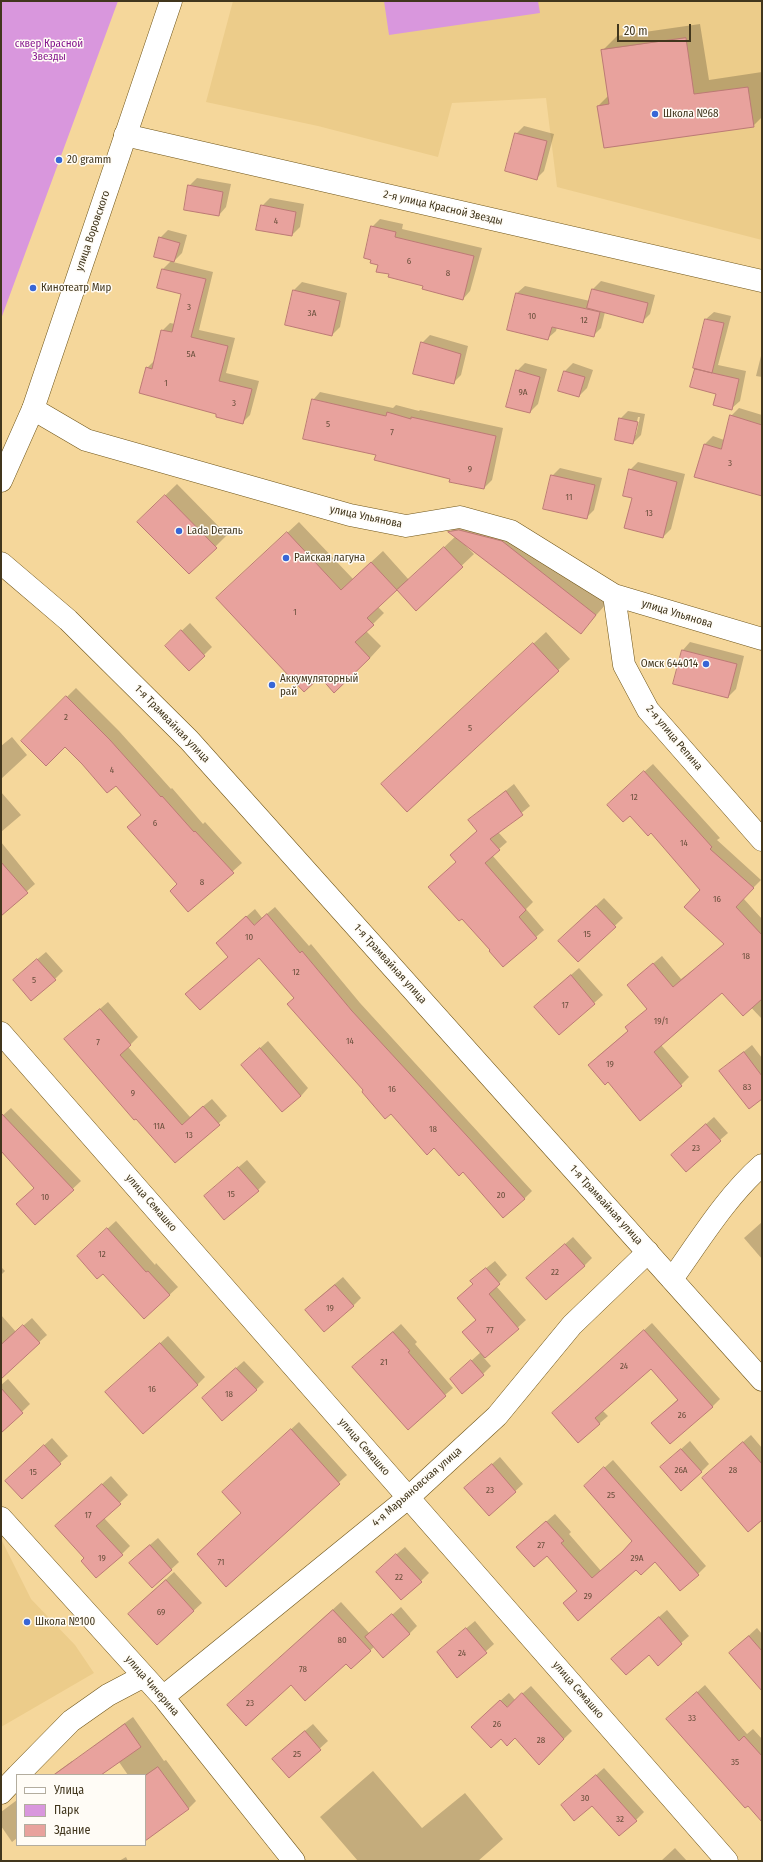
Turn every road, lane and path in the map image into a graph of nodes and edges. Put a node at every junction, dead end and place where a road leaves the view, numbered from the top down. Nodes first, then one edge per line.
1 (171, 1) edge
2 (125, 135) junction
3 (762, 281) edge
4 (33, 409) junction
5 (1, 481) edge
6 (1, 563) edge
7 (614, 595) junction
8 (762, 640) edge
9 (762, 840) edge
10 (1, 1033) edge
11 (762, 1165) edge
12 (648, 1252) junction
13 (672, 1279) junction
14 (762, 1380) edge
15 (409, 1497) junction
16 (1, 1518) edge
17 (144, 1676) junction
18 (163, 1697) junction
19 (20, 1774) edge
20 (16, 1778) edge
21 (1, 1793) edge
22 (294, 1861) edge
23 (727, 1861) edge

1 - 2 street, улица Воровского
2 - 3 street, 2-я улица Красной Звезды
2 - 4 street, улица Воровского
4 - 5 street, улица Воровского
4 - 7 street, улица Ульянова
6 - 12 street, 1-я Трамвайная улица
7 - 8 street, улица Ульянова
7 - 9 street, 2-я улица Репина
10 - 15 street, улица Семашко
11 - 13 street
12 - 13 street, 1-я Трамвайная улица
12 - 15 street, 4-я Марьяновская улица
13 - 14 street, 1-я Трамвайная улица
15 - 18 street, 4-я Марьяновская улица
15 - 23 street, улица Семашко
16 - 17 street, улица Чичерина
17 - 18 street, улица Чичерина
17 - 19 street
18 - 22 street, улица Чичерина
20 - 21 street

